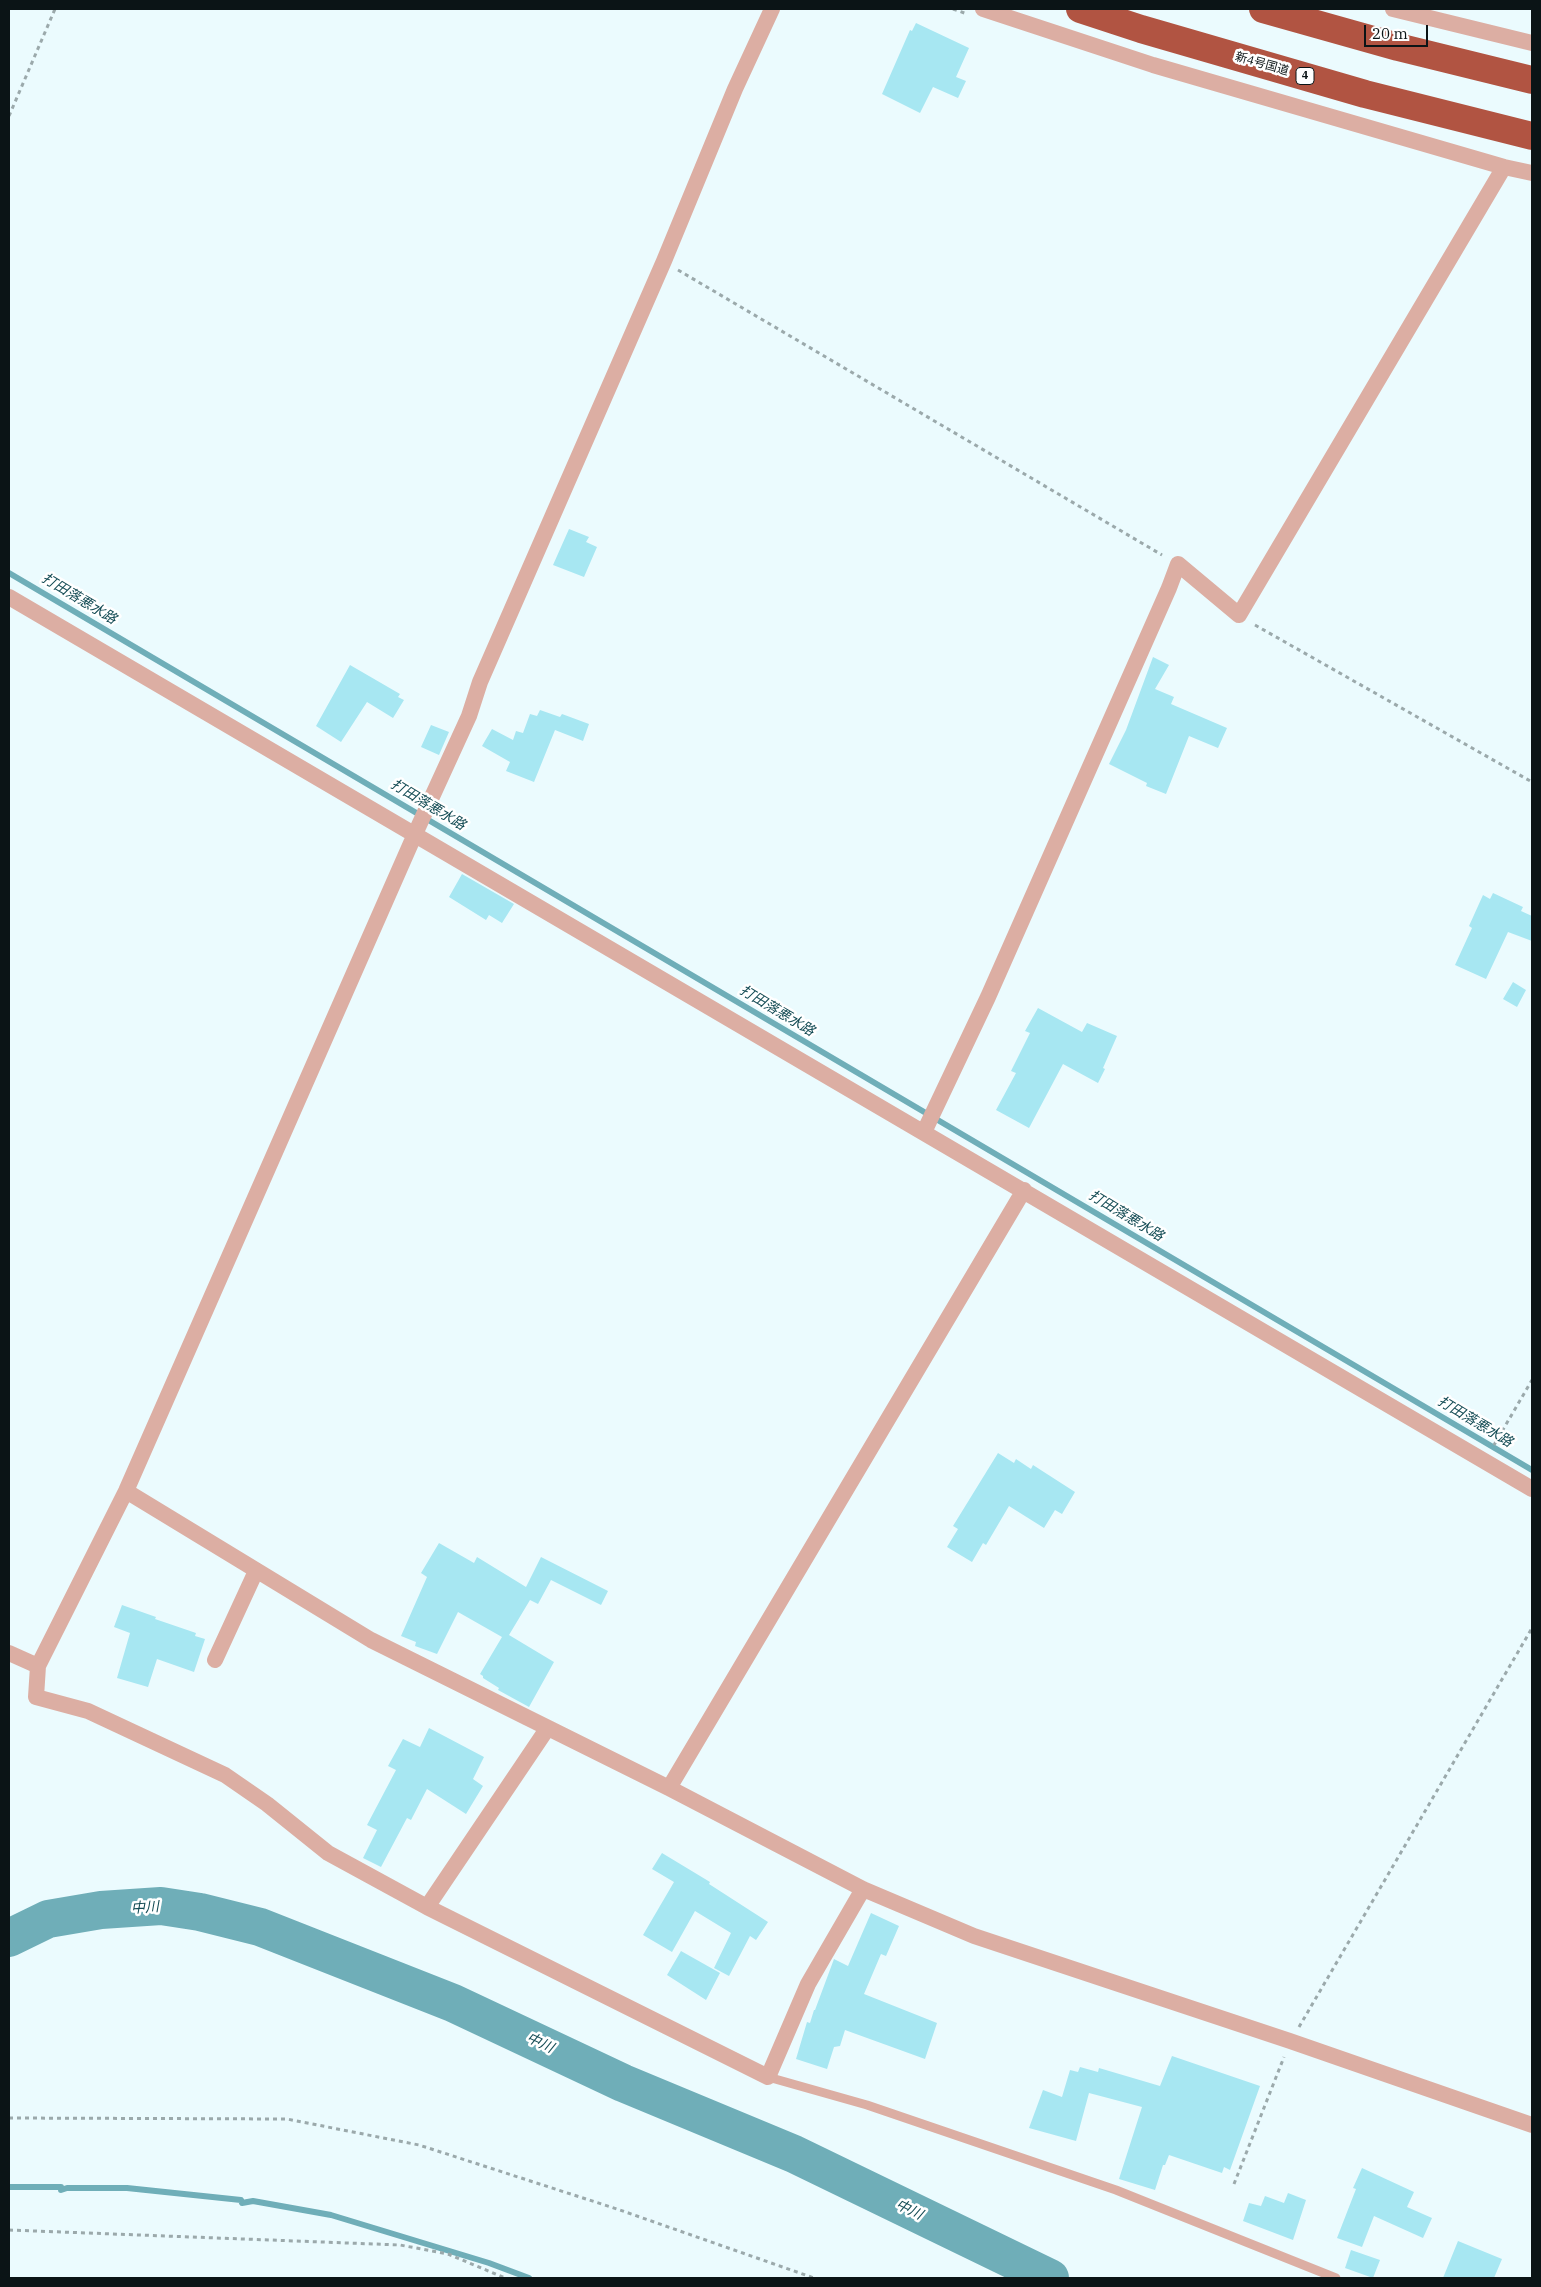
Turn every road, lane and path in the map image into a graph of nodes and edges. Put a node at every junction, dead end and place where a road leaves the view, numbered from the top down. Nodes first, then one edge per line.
1 (55, 9) edge
2 (772, 9) edge
3 (984, 9) edge
4 (1080, 9) edge
5 (1262, 9) edge
6 (1393, 9) edge
7 (1532, 43) edge
8 (1532, 80) edge
9 (9, 116) edge
10 (1532, 136) edge
11 (1504, 167) junction
12 (1532, 172) edge
13 (664, 262) junction
14 (1178, 564) junction
15 (9, 597) edge
16 (1239, 615) junction
17 (1532, 782) edge
18 (415, 834) junction
19 (924, 1132) junction
20 (1024, 1190) junction
21 (1532, 1380) edge
22 (1486, 1461) junction
23 (1532, 1490) edge
24 (126, 1491) junction
25 (256, 1571) junction
26 (1532, 1628) edge
27 (9, 1653) edge
28 (215, 1660) dead end
29 (38, 1666) junction
30 (548, 1729) junction
31 (669, 1788) junction
32 (863, 1889) junction
33 (427, 1908) junction
34 (1290, 2041) junction
35 (768, 2077) junction
36 (9, 2118) edge
37 (1532, 2125) edge
38 (1234, 2184) dead end
39 (9, 2230) edge
40 (505, 2278) edge
41 (814, 2278) edge
42 (1336, 2278) edge

1 - 9 path
2 - 13 street
3 - 11 street
4 - 10 highway, 新4号国道 / 4
5 - 8 highway
6 - 7 street
11 - 12 street
11 - 16 street
13 - 14 path
13 - 18 street
14 - 16 street
14 - 19 street
15 - 18 street
16 - 17 path
18 - 19 street
18 - 24 street
19 - 20 street
20 - 22 street
20 - 31 street
21 - 22 path
22 - 23 street
24 - 25 street
24 - 29 street
25 - 28 street
25 - 30 street
26 - 34 path
27 - 29 street
29 - 33 street
30 - 31 street
30 - 33 street
31 - 32 street
32 - 34 street
32 - 35 street
33 - 35 street
34 - 37 street
34 - 38 path
35 - 42 lane
36 - 41 path
39 - 40 path

